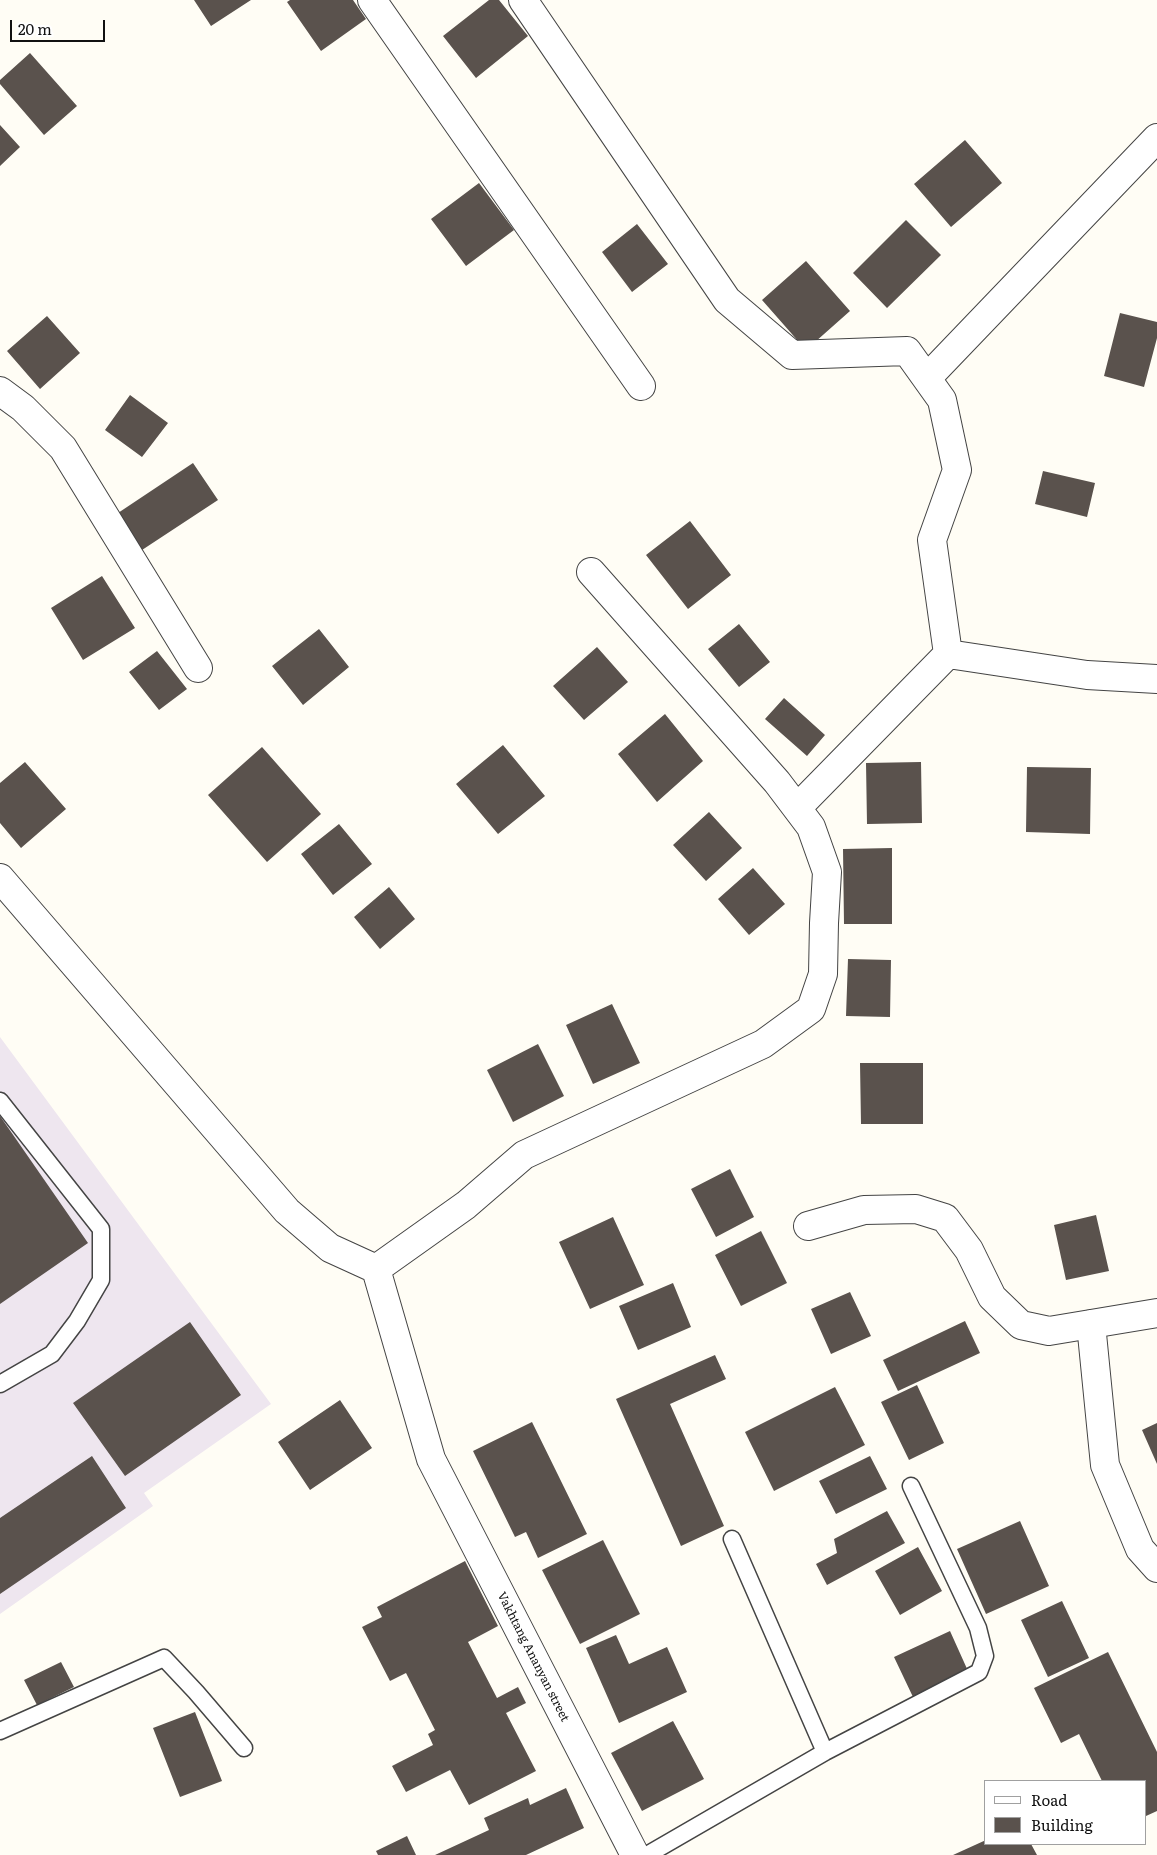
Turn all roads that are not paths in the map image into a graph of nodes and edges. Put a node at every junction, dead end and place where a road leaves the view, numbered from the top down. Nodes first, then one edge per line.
1 (372, 0) edge
2 (523, 0) edge
3 (1157, 138) edge
4 (927, 378) junction
5 (641, 386) dead end
6 (0, 391) edge
7 (591, 572) dead end
8 (948, 654) junction
9 (198, 668) dead end
10 (1157, 678) edge
11 (797, 808) junction
12 (0, 878) edge
13 (0, 1101) edge
14 (808, 1226) dead end
15 (376, 1269) junction
16 (1157, 1313) edge
17 (1091, 1324) junction
18 (0, 1384) edge
19 (911, 1486) dead end
20 (732, 1539) dead end
21 (1157, 1568) edge
22 (0, 1731) edge
23 (244, 1748) dead end
24 (825, 1752) junction
25 (635, 1855) edge
26 (647, 1855) edge

1 - 5 street
2 - 4 street
3 - 4 street
4 - 8 street
6 - 9 street
7 - 11 street
8 - 10 street
8 - 11 street
11 - 15 street
12 - 15 street
13 - 18 lane
14 - 17 street
15 - 25 street, Vakhtang Ananyan street
16 - 17 street
17 - 21 street
19 - 24 lane
20 - 24 lane
22 - 23 lane
24 - 26 lane

